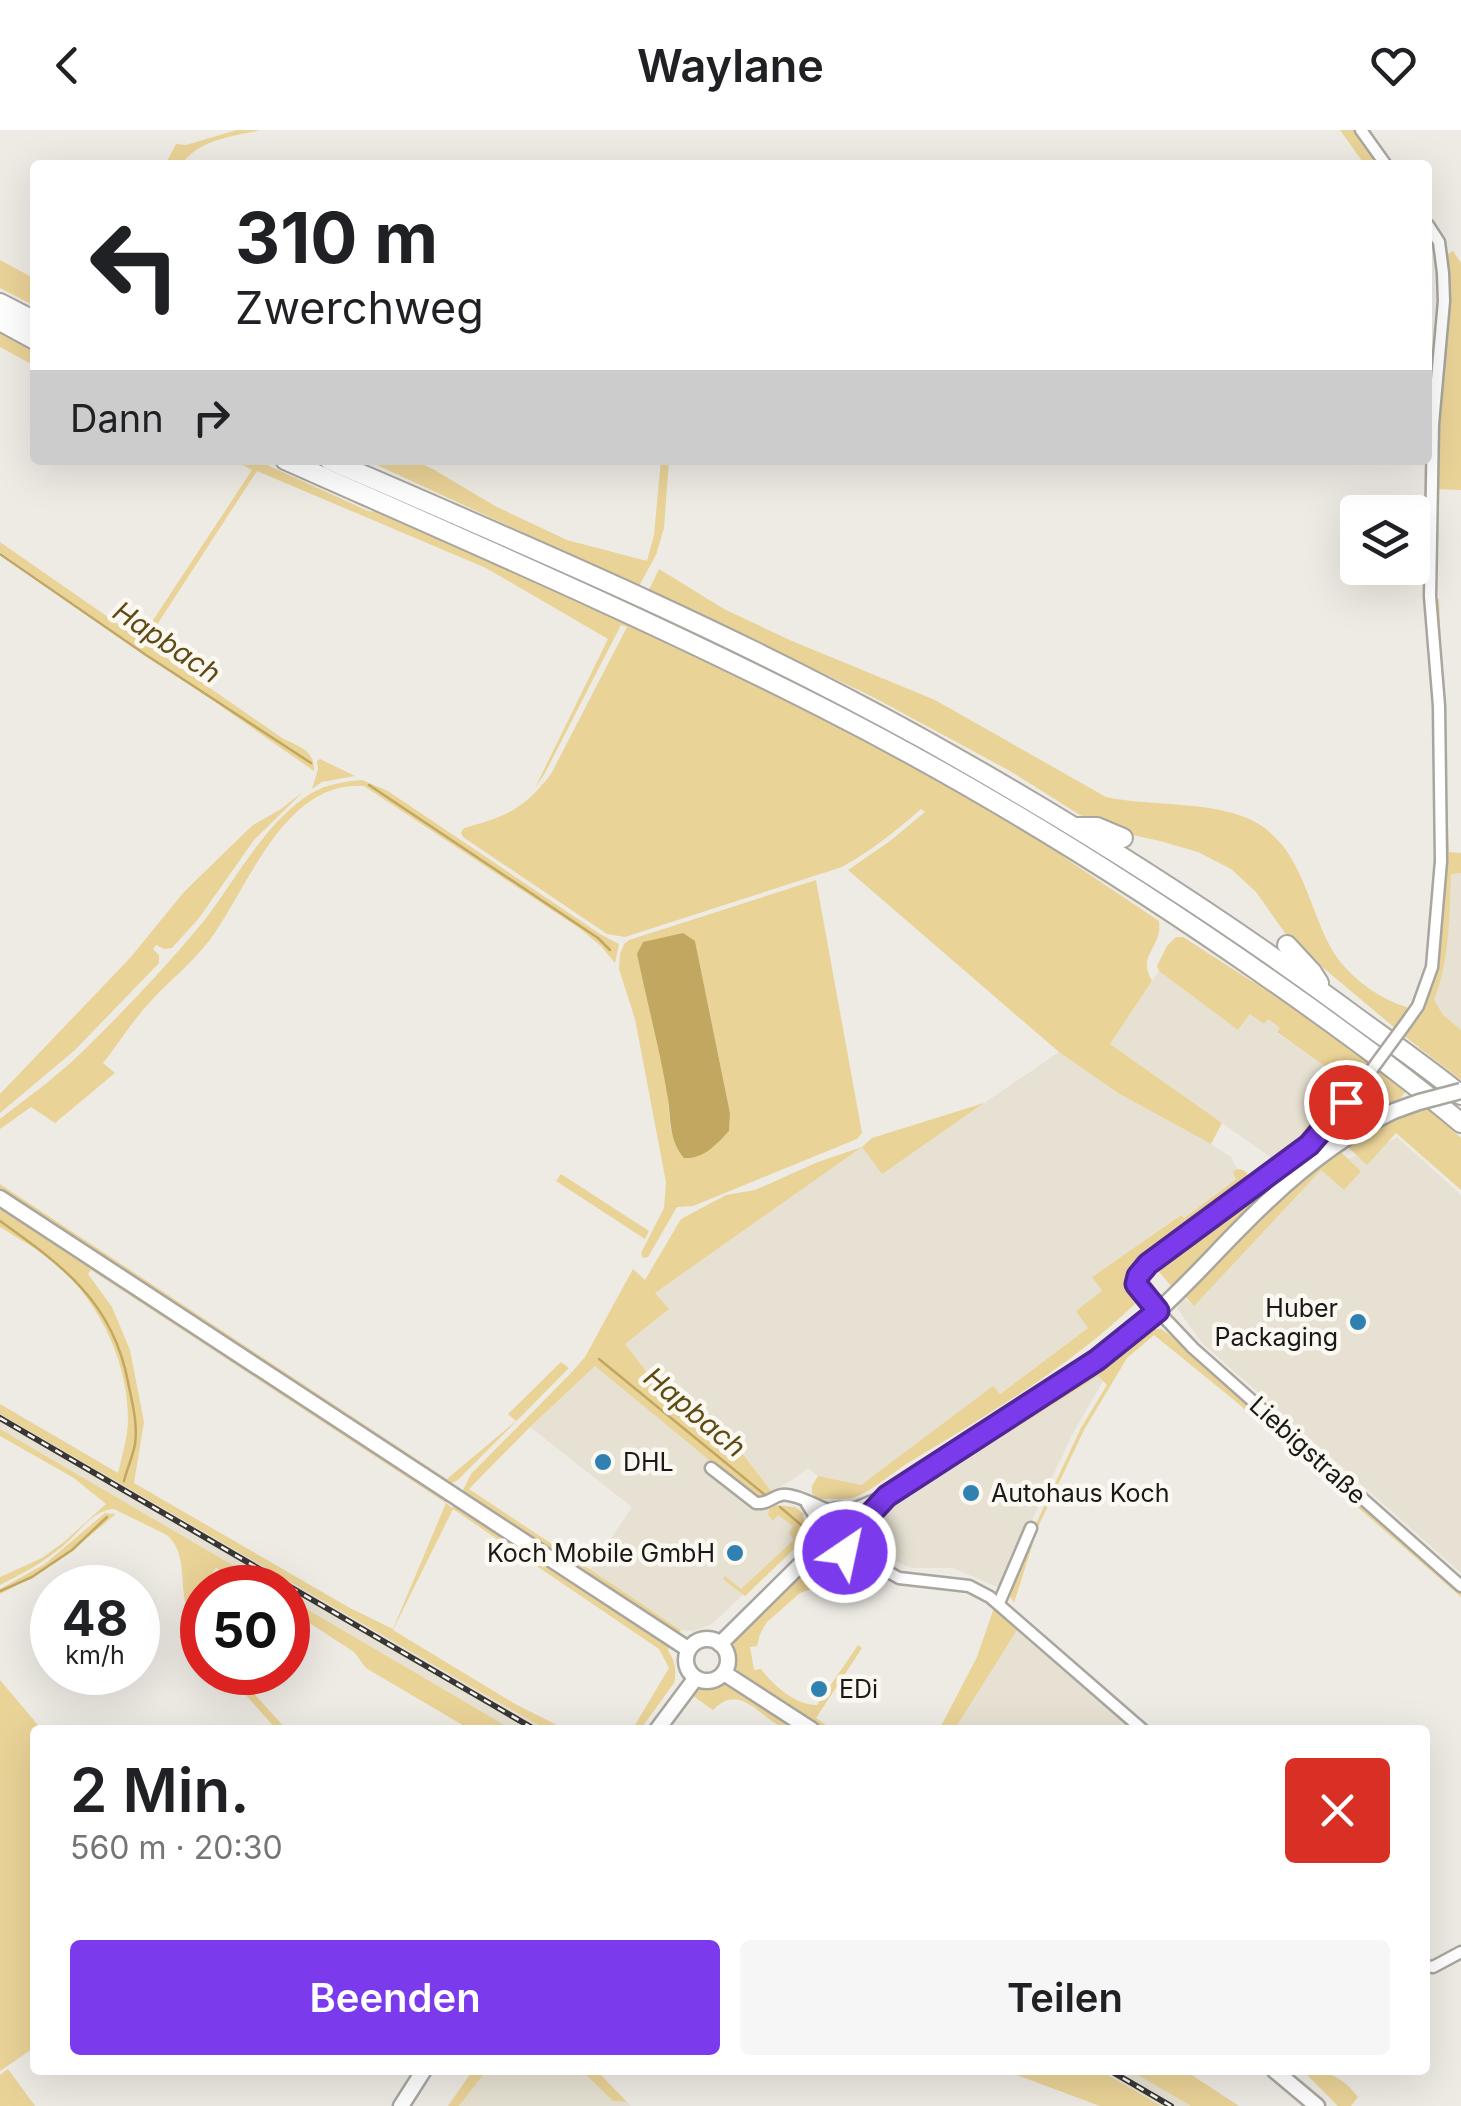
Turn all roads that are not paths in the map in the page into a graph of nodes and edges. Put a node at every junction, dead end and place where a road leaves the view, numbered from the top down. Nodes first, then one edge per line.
1 (1361, 130) edge
2 (1382, 160) edge
3 (1432, 231) edge
4 (0, 303) edge
5 (30, 319) edge
6 (0, 321) edge
7 (30, 337) edge
8 (296, 465) edge
9 (340, 465) edge
10 (1074, 828) junction
11 (1124, 838) dead end
12 (1287, 946) dead end
13 (1326, 995) junction
14 (1461, 1093) edge
15 (1461, 1123) edge
16 (0, 1198) edge
17 (1158, 1311) junction
18 (711, 1468) dead end
19 (807, 1503) junction
20 (831, 1512) junction
21 (1031, 1528) dead end
22 (855, 1532) junction
23 (823, 1537) junction
24 (1461, 1586) edge
25 (999, 1603) junction
26 (720, 1644) junction
27 (688, 1649) junction
28 (724, 1673) junction
29 (695, 1678) junction
30 (661, 1725) edge
31 (804, 1725) edge
32 (1138, 1725) edge
33 (1461, 1952) edge
34 (1430, 1966) edge
35 (421, 2075) edge
36 (1280, 2075) edge
37 (401, 2106) edge
38 (1316, 2106) edge

1 - 2 street
3 - 17 street, bridge
4 - 5 highway
6 - 7 highway
8 - 15 highway
9 - 10 highway
10 - 11 highway
10 - 13 highway
12 - 13 highway
13 - 14 highway
14 - 17 main road, bridge
16 - 27 main road
17 - 22 main road
17 - 24 street, Liebigstraße
18 - 19 street
19 - 20 street
19 - 23 street
20 - 22 main road
20 - 23 main road
21 - 25 street
22 - 23 main road
22 - 25 street
23 - 26 main road
25 - 32 street
26 - 27 main road
26 - 28 main road
27 - 29 main road
28 - 29 main road
28 - 31 main road
29 - 30 main road
33 - 34 street
35 - 37 main road
36 - 38 main road

